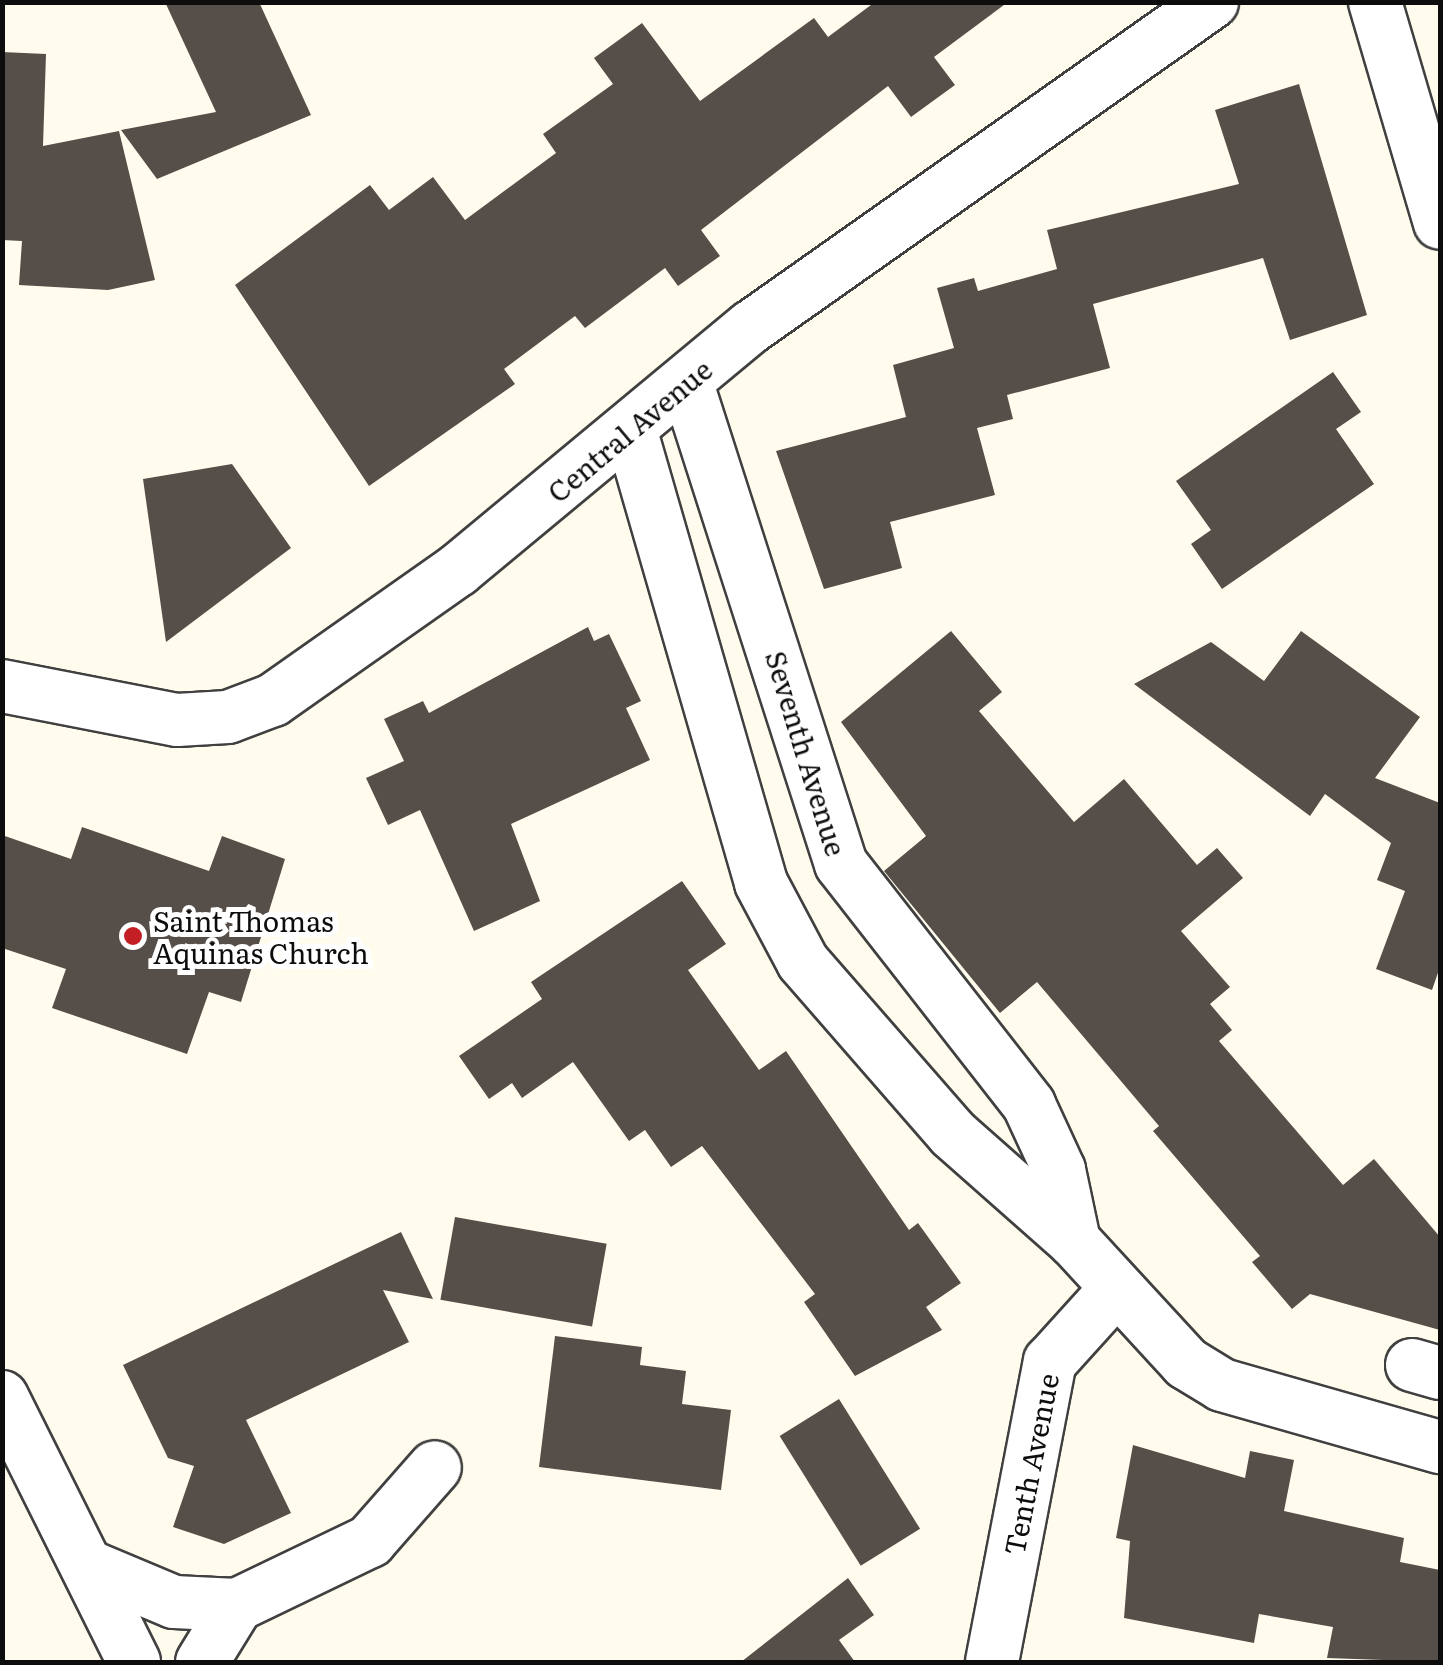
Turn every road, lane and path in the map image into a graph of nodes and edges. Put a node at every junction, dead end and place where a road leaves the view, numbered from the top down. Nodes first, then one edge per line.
1 (1212, 2) edge
2 (1375, 2) edge
3 (1440, 224) edge
4 (688, 384) junction
5 (631, 432) junction
6 (2, 686) edge
7 (1074, 1242) junction
8 (1115, 1290) junction
9 (2, 1397) edge
10 (1440, 1448) edge
11 (435, 1467) dead end
12 (88, 1566) junction
13 (236, 1605) junction
14 (134, 1662) edge
15 (202, 1662) edge
16 (992, 1662) edge

1 - 4 street, Central Avenue
2 - 3 street
4 - 5 street, Central Avenue
4 - 7 street, Seventh Avenue
5 - 6 street, Central Avenue
5 - 7 street, Seventh Avenue
7 - 8 street, Seventh Avenue
8 - 10 street, Seventh Avenue
8 - 16 street, Tenth Avenue
9 - 12 street
11 - 13 street
12 - 13 street
12 - 14 street
13 - 15 street

